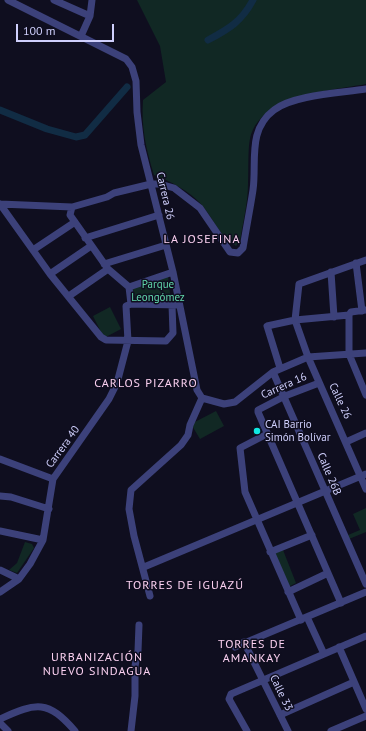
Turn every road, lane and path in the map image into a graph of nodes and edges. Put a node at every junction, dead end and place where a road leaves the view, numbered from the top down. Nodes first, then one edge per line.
1 (8, 0) edge
2 (54, 0) edge
3 (92, 0) edge
4 (90, 16) junction
5 (81, 36) junction
6 (366, 89) edge
7 (151, 184) junction
8 (0, 204) edge
9 (72, 207) junction
10 (159, 215) junction
11 (75, 222) junction
12 (85, 238) junction
13 (166, 245) junction
14 (91, 246) junction
15 (33, 250) junction
16 (366, 260) edge
17 (356, 264) junction
18 (106, 267) junction
19 (173, 272) junction
20 (331, 272) junction
21 (50, 274) junction
22 (129, 287) junction
23 (69, 296) junction
24 (129, 305) junction
25 (176, 305) junction
26 (364, 311) edge
27 (349, 315) junction
28 (334, 317) junction
29 (295, 320) junction
30 (128, 340) junction
31 (366, 353) edge
32 (349, 354) junction
33 (308, 357) junction
34 (277, 370) junction
35 (319, 383) junction
36 (366, 395) edge
37 (285, 396) junction
38 (202, 398) junction
39 (366, 433) edge
40 (267, 434) junction
41 (346, 442) junction
42 (0, 459) edge
43 (363, 476) edge
44 (53, 479) junction
45 (366, 489) edge
46 (325, 492) junction
47 (0, 496) edge
48 (298, 503) junction
49 (49, 509) junction
50 (258, 521) junction
51 (0, 532) edge
52 (312, 535) junction
53 (43, 540) junction
54 (270, 552) junction
55 (144, 567) junction
56 (0, 570) edge
57 (328, 573) junction
58 (19, 579) junction
59 (366, 584) edge
60 (0, 592) edge
61 (288, 592) junction
62 (366, 592) edge
63 (150, 596) dead end
64 (341, 603) junction
65 (304, 619) junction
66 (139, 625) dead end
67 (366, 636) edge
68 (244, 642) junction
69 (235, 647) dead end
70 (339, 647) junction
71 (324, 654) junction
72 (263, 680) junction
73 (354, 682) junction
74 (366, 709) edge
75 (280, 715) junction
76 (366, 716) edge
77 (0, 719) edge
78 (0, 723) edge
79 (8, 731) edge
80 (75, 731) edge
81 (131, 731) edge
82 (247, 731) edge
83 (288, 731) edge
84 (331, 731) edge

1 - 5 street
2 - 4 street
3 - 4 street
4 - 5 street
5 - 7 street, Carrera 26
6 - 7 street
7 - 9 street
7 - 10 street, Carrera 26
8 - 9 street
8 - 15 street
9 - 11 street
10 - 12 street
10 - 13 street, Carrera 26
11 - 12 street
11 - 15 street
12 - 14 street
13 - 18 street
13 - 19 street, Carrera 26
14 - 18 street
14 - 21 street
15 - 21 street
16 - 17 street
17 - 20 street
17 - 26 street
18 - 22 street
18 - 23 street
19 - 22 street
19 - 25 street, Carrera 26
20 - 28 street
20 - 29 street
21 - 23 street
22 - 24 street, Carrera 40
23 - 30 street
24 - 25 street
24 - 30 street, Carrera 40
25 - 30 street
25 - 38 street, Carrera 26
26 - 27 street
27 - 28 street
27 - 32 street
28 - 29 street
29 - 33 street, Calle 26
29 - 34 street, Calle 26B
30 - 44 street, Carrera 40
31 - 32 street
32 - 33 street
32 - 36 street
33 - 34 street
33 - 35 street, Calle 26
34 - 37 street, Calle 26B
34 - 38 street
35 - 37 street, Carrera 16
35 - 41 street, Calle 26
37 - 40 street, Carrera 16
37 - 46 street, Calle 26B
38 - 55 street
39 - 41 street
40 - 48 street
40 - 50 street
41 - 43 street, Calle 26
42 - 44 street
43 - 45 street, Calle 26
43 - 46 street
44 - 49 street, Carrera 40
46 - 48 street
46 - 59 street, Calle 26B
47 - 49 street
48 - 50 street
48 - 52 street
49 - 53 street, Carrera 40
50 - 54 street
50 - 55 street
51 - 53 street
52 - 54 street
52 - 57 street
53 - 58 street, Carrera 40
54 - 61 street
55 - 63 street
56 - 58 street
57 - 61 street
57 - 64 street
58 - 60 street, Carrera 40
61 - 65 street
62 - 64 street
64 - 65 street
65 - 68 street
65 - 71 street
66 - 81 street
67 - 70 street
68 - 69 street
68 - 72 street, Calle 33
70 - 71 street
70 - 73 street
71 - 72 street
72 - 75 street, Calle 33
72 - 82 street
73 - 74 street
73 - 75 street
75 - 83 street, Calle 33
76 - 84 street
77 - 80 street
78 - 79 street

